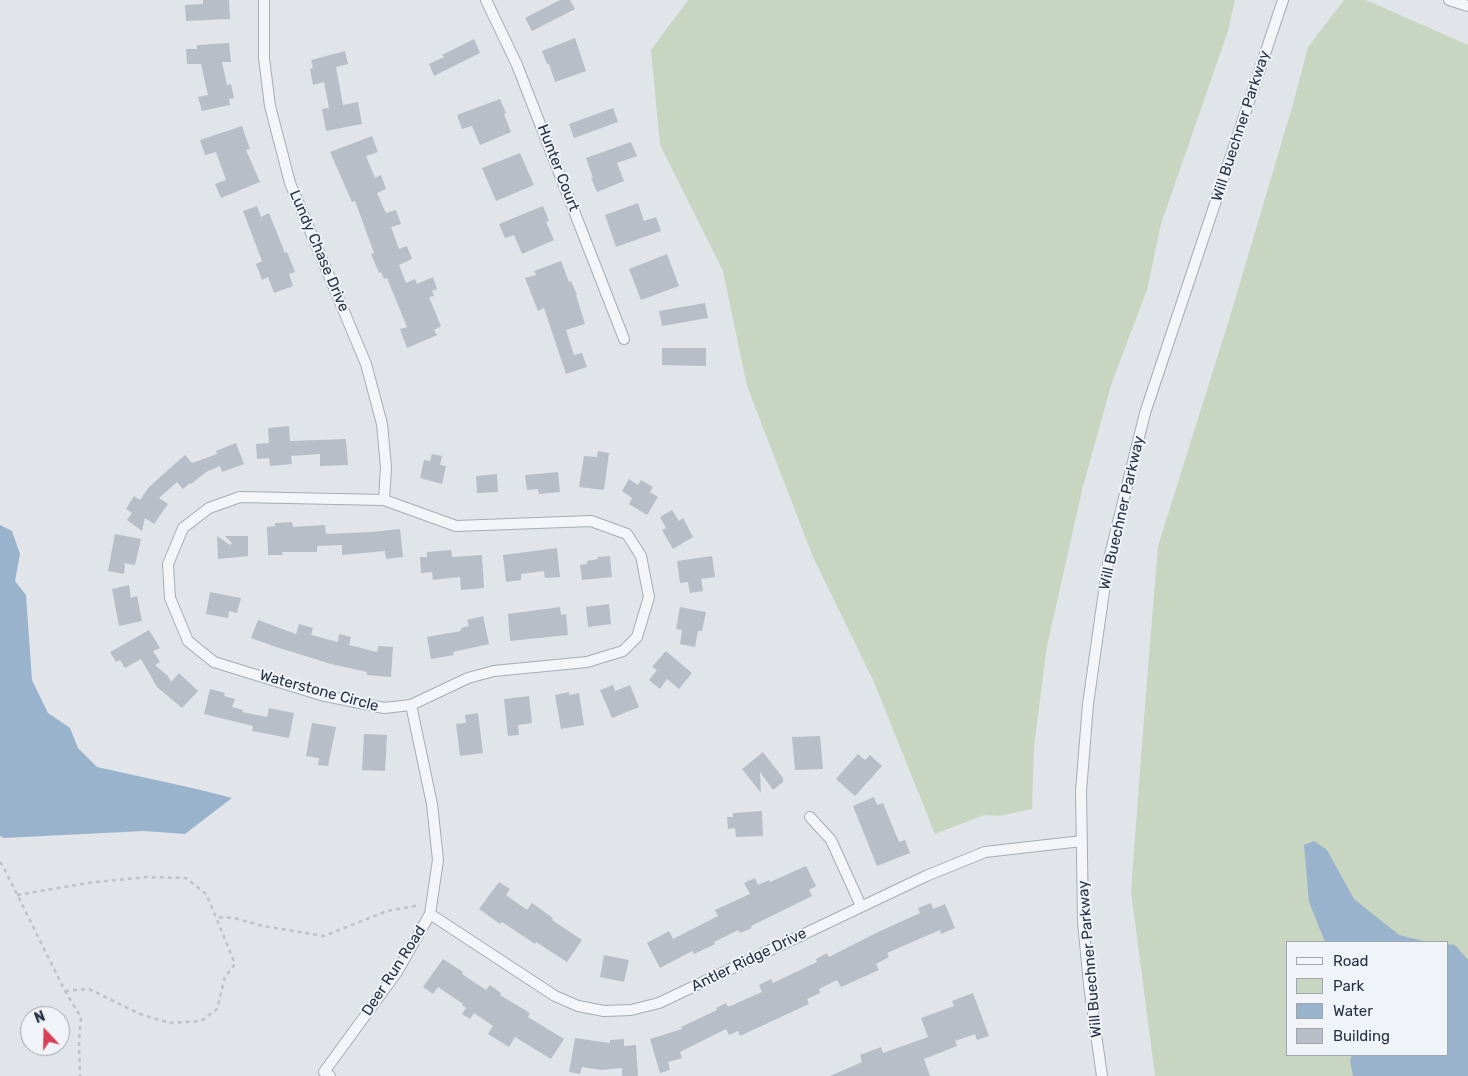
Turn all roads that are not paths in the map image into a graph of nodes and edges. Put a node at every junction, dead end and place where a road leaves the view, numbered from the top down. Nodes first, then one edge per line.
1 (264, 0) edge
2 (486, 0) edge
3 (1283, 0) edge
4 (1449, 0) edge
5 (1468, 6) edge
6 (624, 339) dead end
7 (384, 500) junction
8 (411, 704) junction
9 (810, 818) dead end
10 (1082, 842) junction
11 (861, 906) junction
12 (430, 914) junction
13 (330, 1076) edge
14 (1102, 1076) edge

1 - 7 street, Lundy Chase Drive
2 - 6 street, Hunter Court
3 - 10 street, Will Buechner Parkway
4 - 5 street
7 - 8 street, Waterstone Circle
7 - 8 street, Waterstone Circle
8 - 12 street, Deer Run Road
9 - 11 street
10 - 11 street, Antler Ridge Drive
10 - 14 street, Will Buechner Parkway
11 - 12 street, Antler Ridge Drive
12 - 13 street, Deer Run Road

